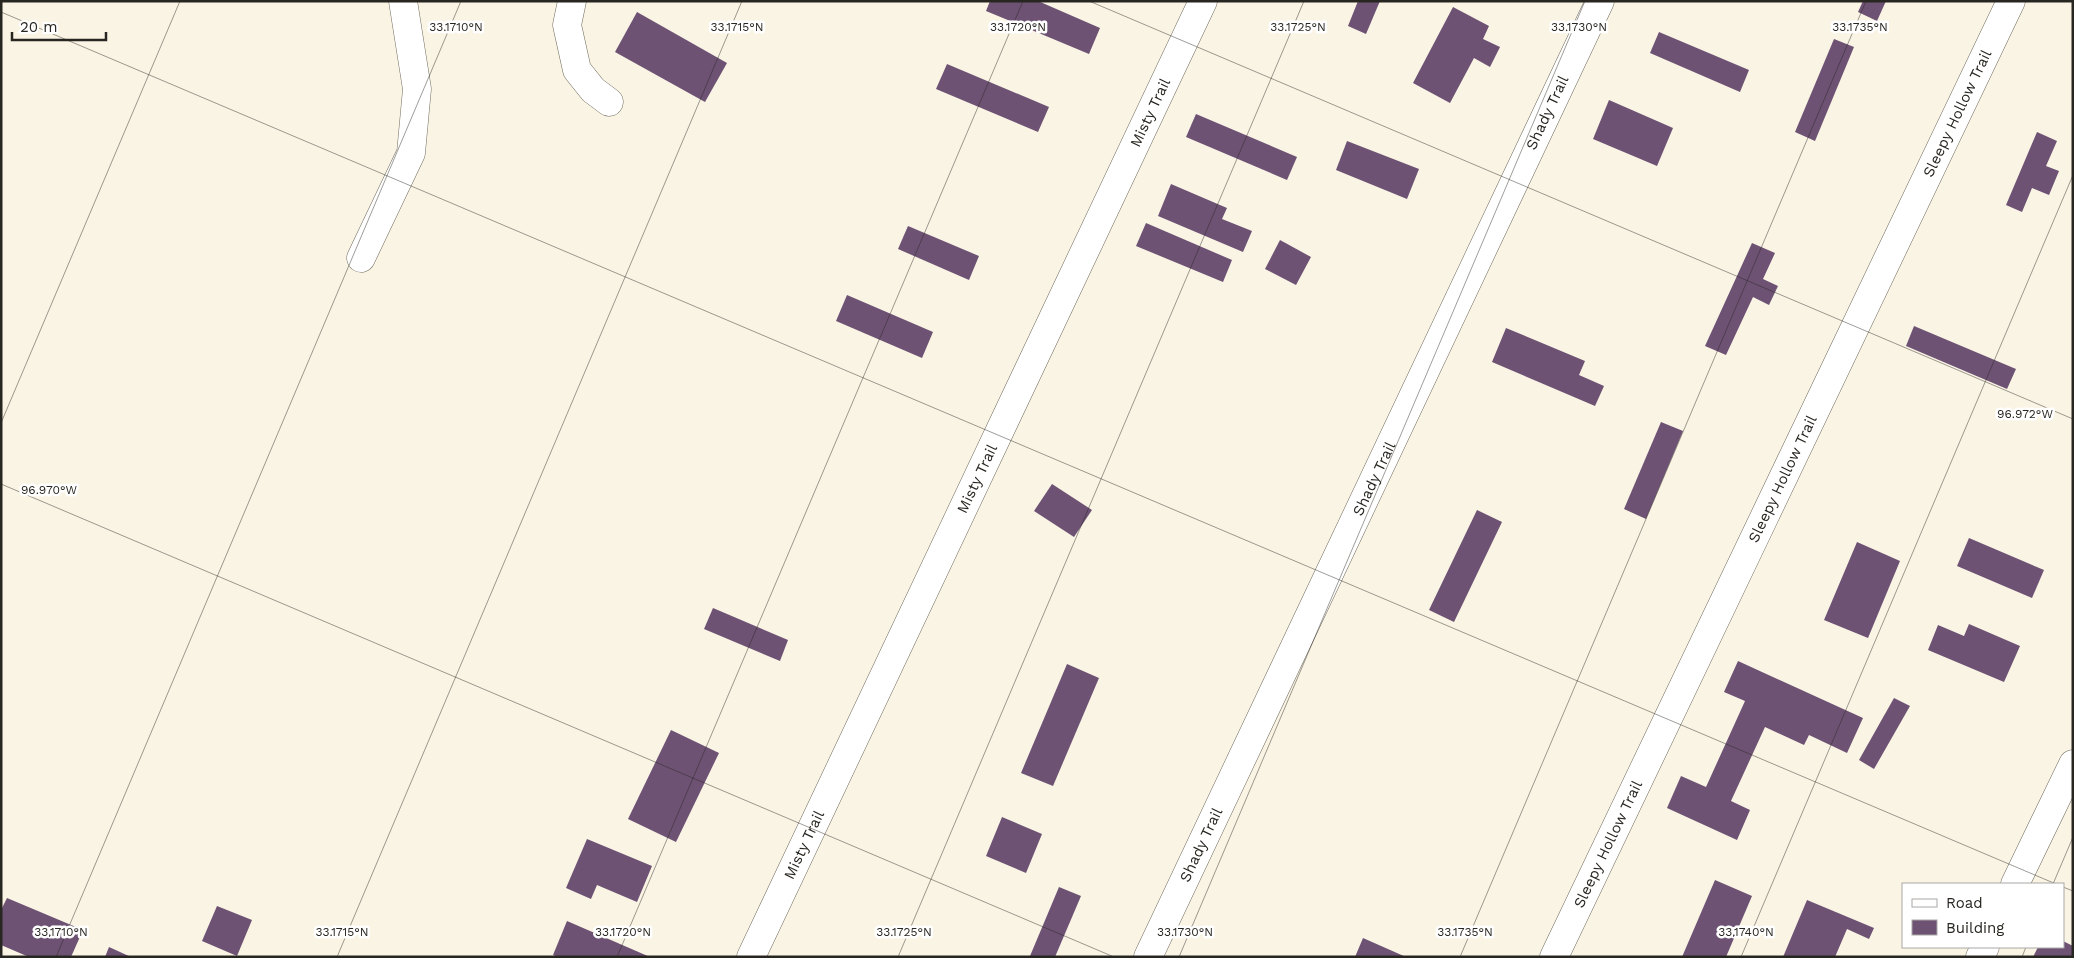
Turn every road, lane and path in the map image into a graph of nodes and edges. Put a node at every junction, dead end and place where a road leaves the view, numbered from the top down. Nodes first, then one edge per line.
1 (403, 1) edge
2 (572, 1) edge
3 (1203, 1) edge
4 (1600, 1) edge
5 (2012, 1) edge
6 (609, 102) dead end
7 (361, 258) dead end
8 (2073, 764) edge
9 (2015, 883) edge
10 (751, 957) edge
11 (1148, 957) edge
12 (1554, 957) edge

1 - 7 street
2 - 6 street
3 - 10 street, Misty Trail
4 - 11 street, Shady Trail
5 - 12 street, Sleepy Hollow Trail
8 - 9 street

